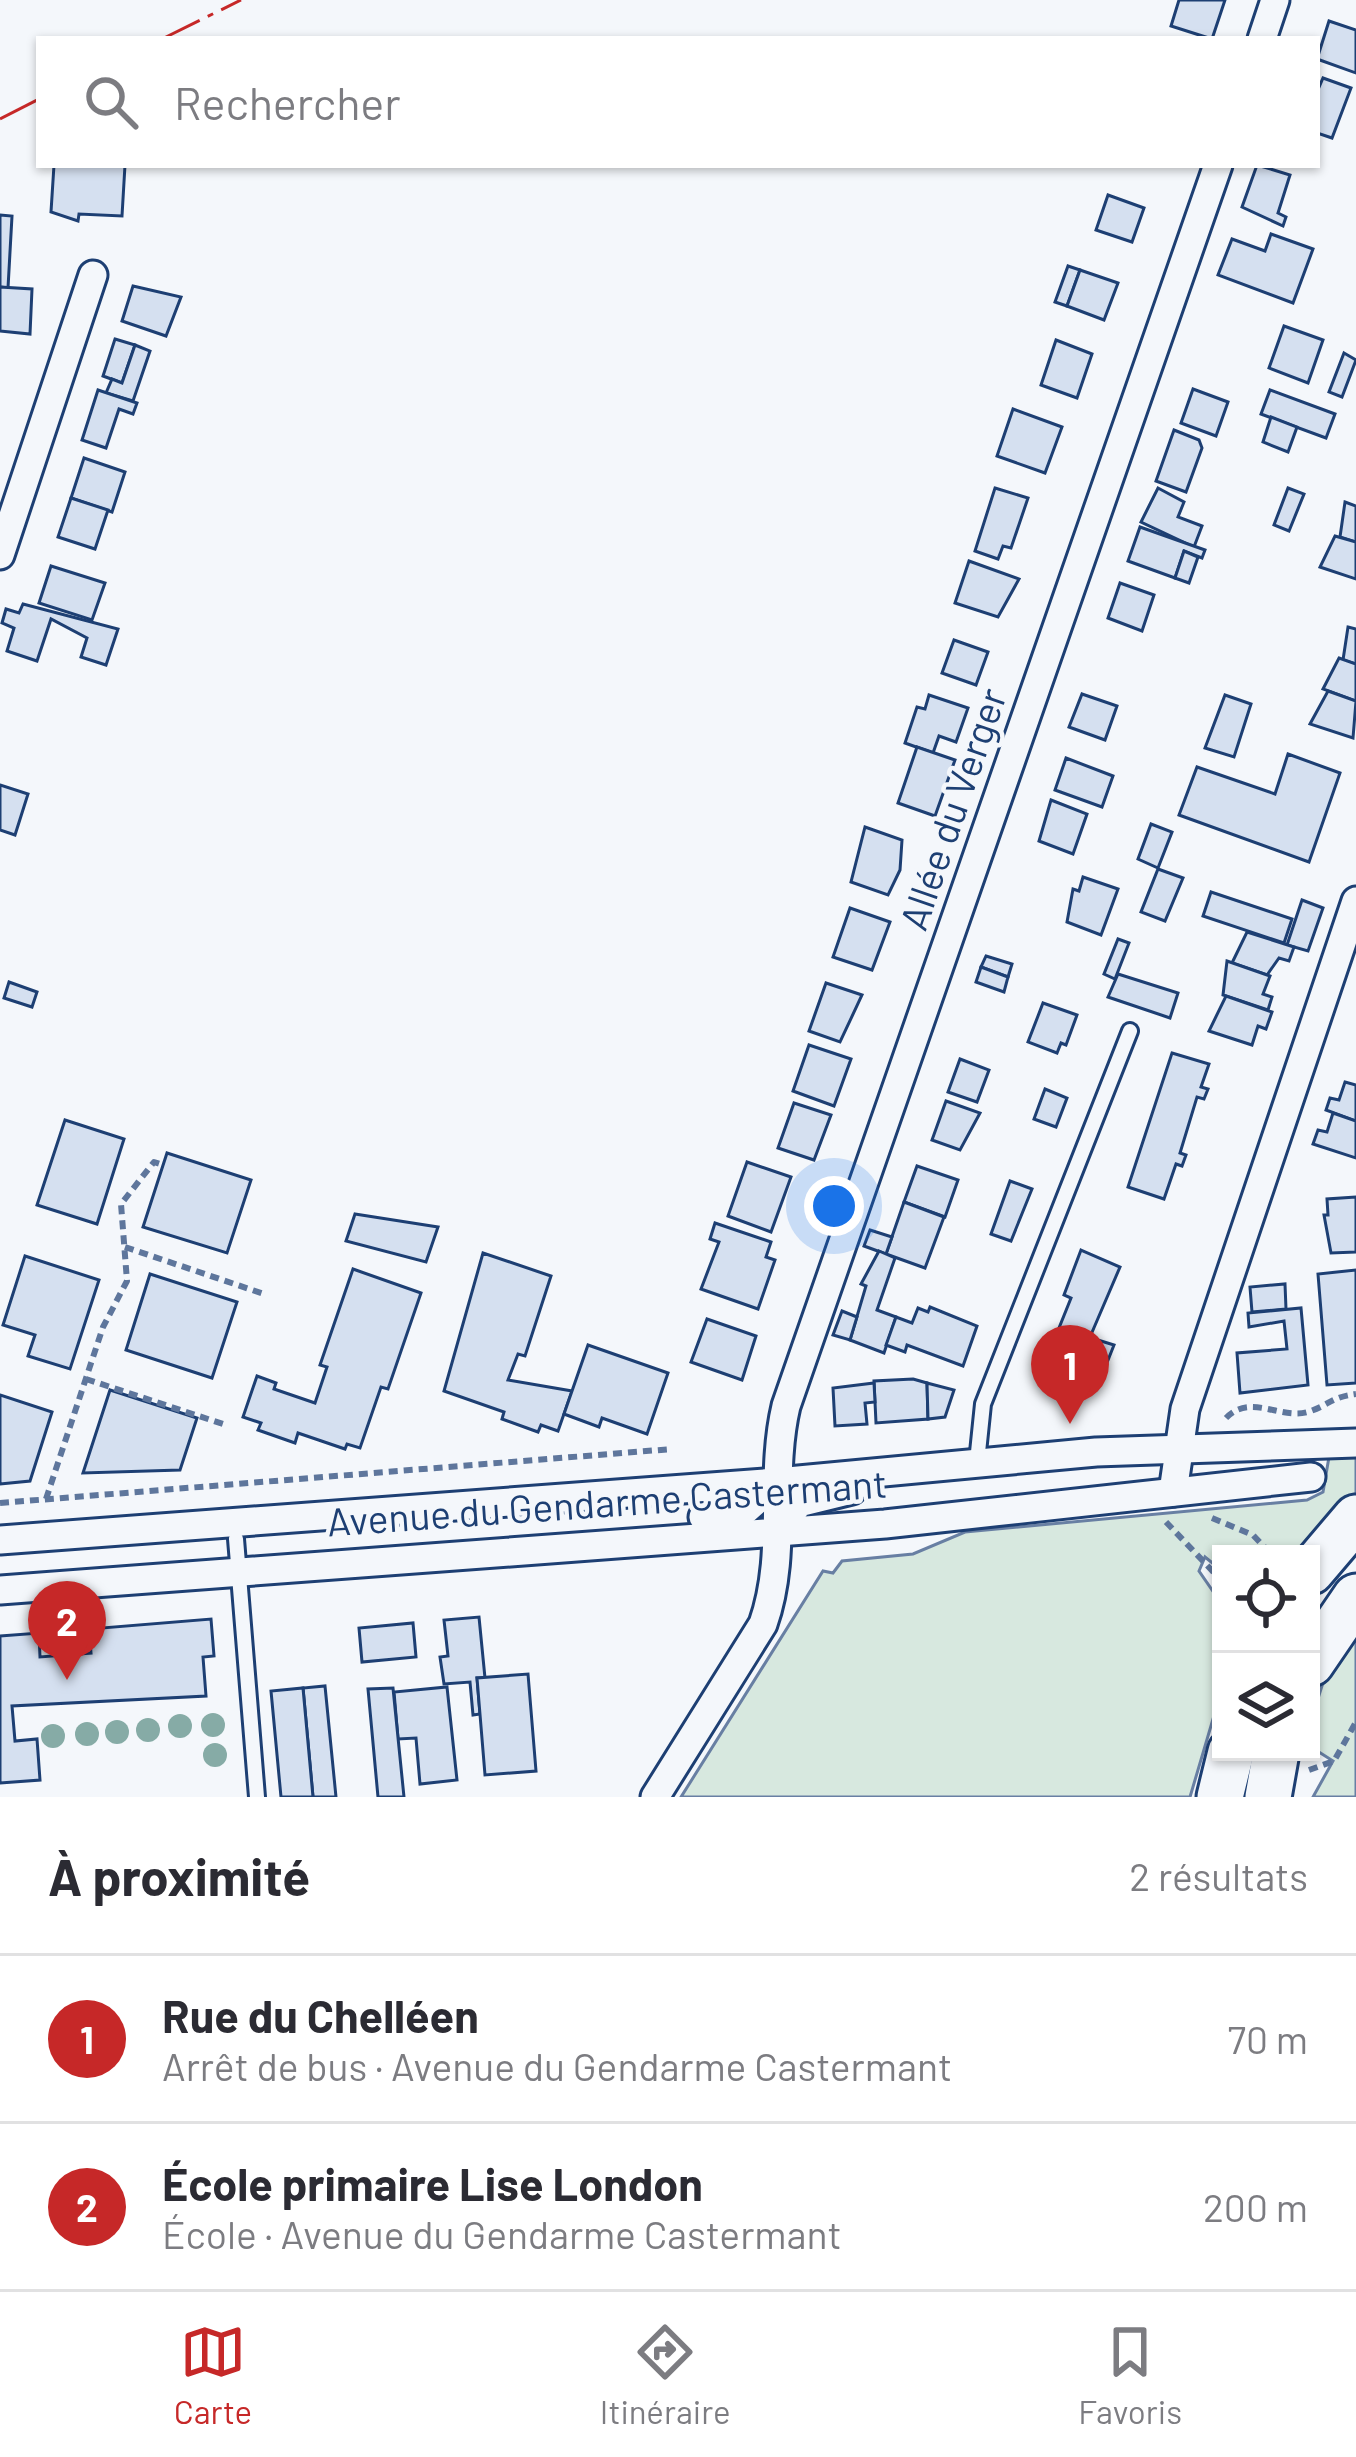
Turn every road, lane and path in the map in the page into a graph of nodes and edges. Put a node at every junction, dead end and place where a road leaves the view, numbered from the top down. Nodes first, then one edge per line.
1 (1275, 0) edge
2 (1263, 36) edge
3 (1217, 168) edge
4 (93, 275) dead end
5 (0, 555) edge
6 (1356, 901) edge
7 (1130, 1031) dead end
8 (163, 1165) dead end
9 (124, 1247) junction
10 (267, 1295) dead end
11 (86, 1379) junction
12 (223, 1424) dead end
13 (1356, 1443) edge
14 (673, 1449) dead end
15 (977, 1462) junction
16 (1311, 1477) dead end
17 (1176, 1480) junction
18 (777, 1482) junction
19 (46, 1499) junction
20 (0, 1503) edge
21 (421, 1508) junction
22 (1196, 1517) dead end
23 (1356, 1518) edge
24 (777, 1532) junction
25 (47, 1536) junction
26 (236, 1539) junction
27 (0, 1540) edge
28 (1262, 1545) edge
29 (520, 1548) junction
30 (1320, 1560) edge
31 (238, 1570) junction
32 (1212, 1571) edge
33 (0, 1590) edge
34 (1356, 1597) edge
35 (1318, 1653) edge
36 (1356, 1722) edge
37 (1229, 1761) edge
38 (1281, 1774) edge
39 (257, 1797) edge
40 (655, 1797) edge
41 (1220, 1797) edge

1 - 2 street
3 - 18 street, Allée du Verger
4 - 5 street
6 - 17 street
7 - 15 lane
8 - 9 path
9 - 10 path
9 - 11 path
11 - 12 path
11 - 19 path
13 - 17 street, Avenue du Gendarme Castermant
14 - 19 path
15 - 17 street, Avenue du Gendarme Castermant
15 - 18 street, Avenue du Gendarme Castermant
16 - 17 street
17 - 24 street, Avenue du Gendarme Castermant
17 - 32 path
18 - 21 street, Avenue du Gendarme Castermant
18 - 24 street, Allée du Verger
18 - 29 street
19 - 20 path
21 - 25 street, Avenue du Gendarme Castermant
21 - 26 street
22 - 28 path
23 - 30 main road
24 - 29 street, Avenue du Gendarme Castermant
24 - 40 street, Allée du Verger
25 - 26 street
25 - 27 street, Avenue du Gendarme Castermant
26 - 31 lane
29 - 31 street, Avenue du Gendarme Castermant
31 - 33 street, Avenue du Gendarme Castermant
31 - 39 lane
34 - 35 main road
36 - 38 path
37 - 41 main road

